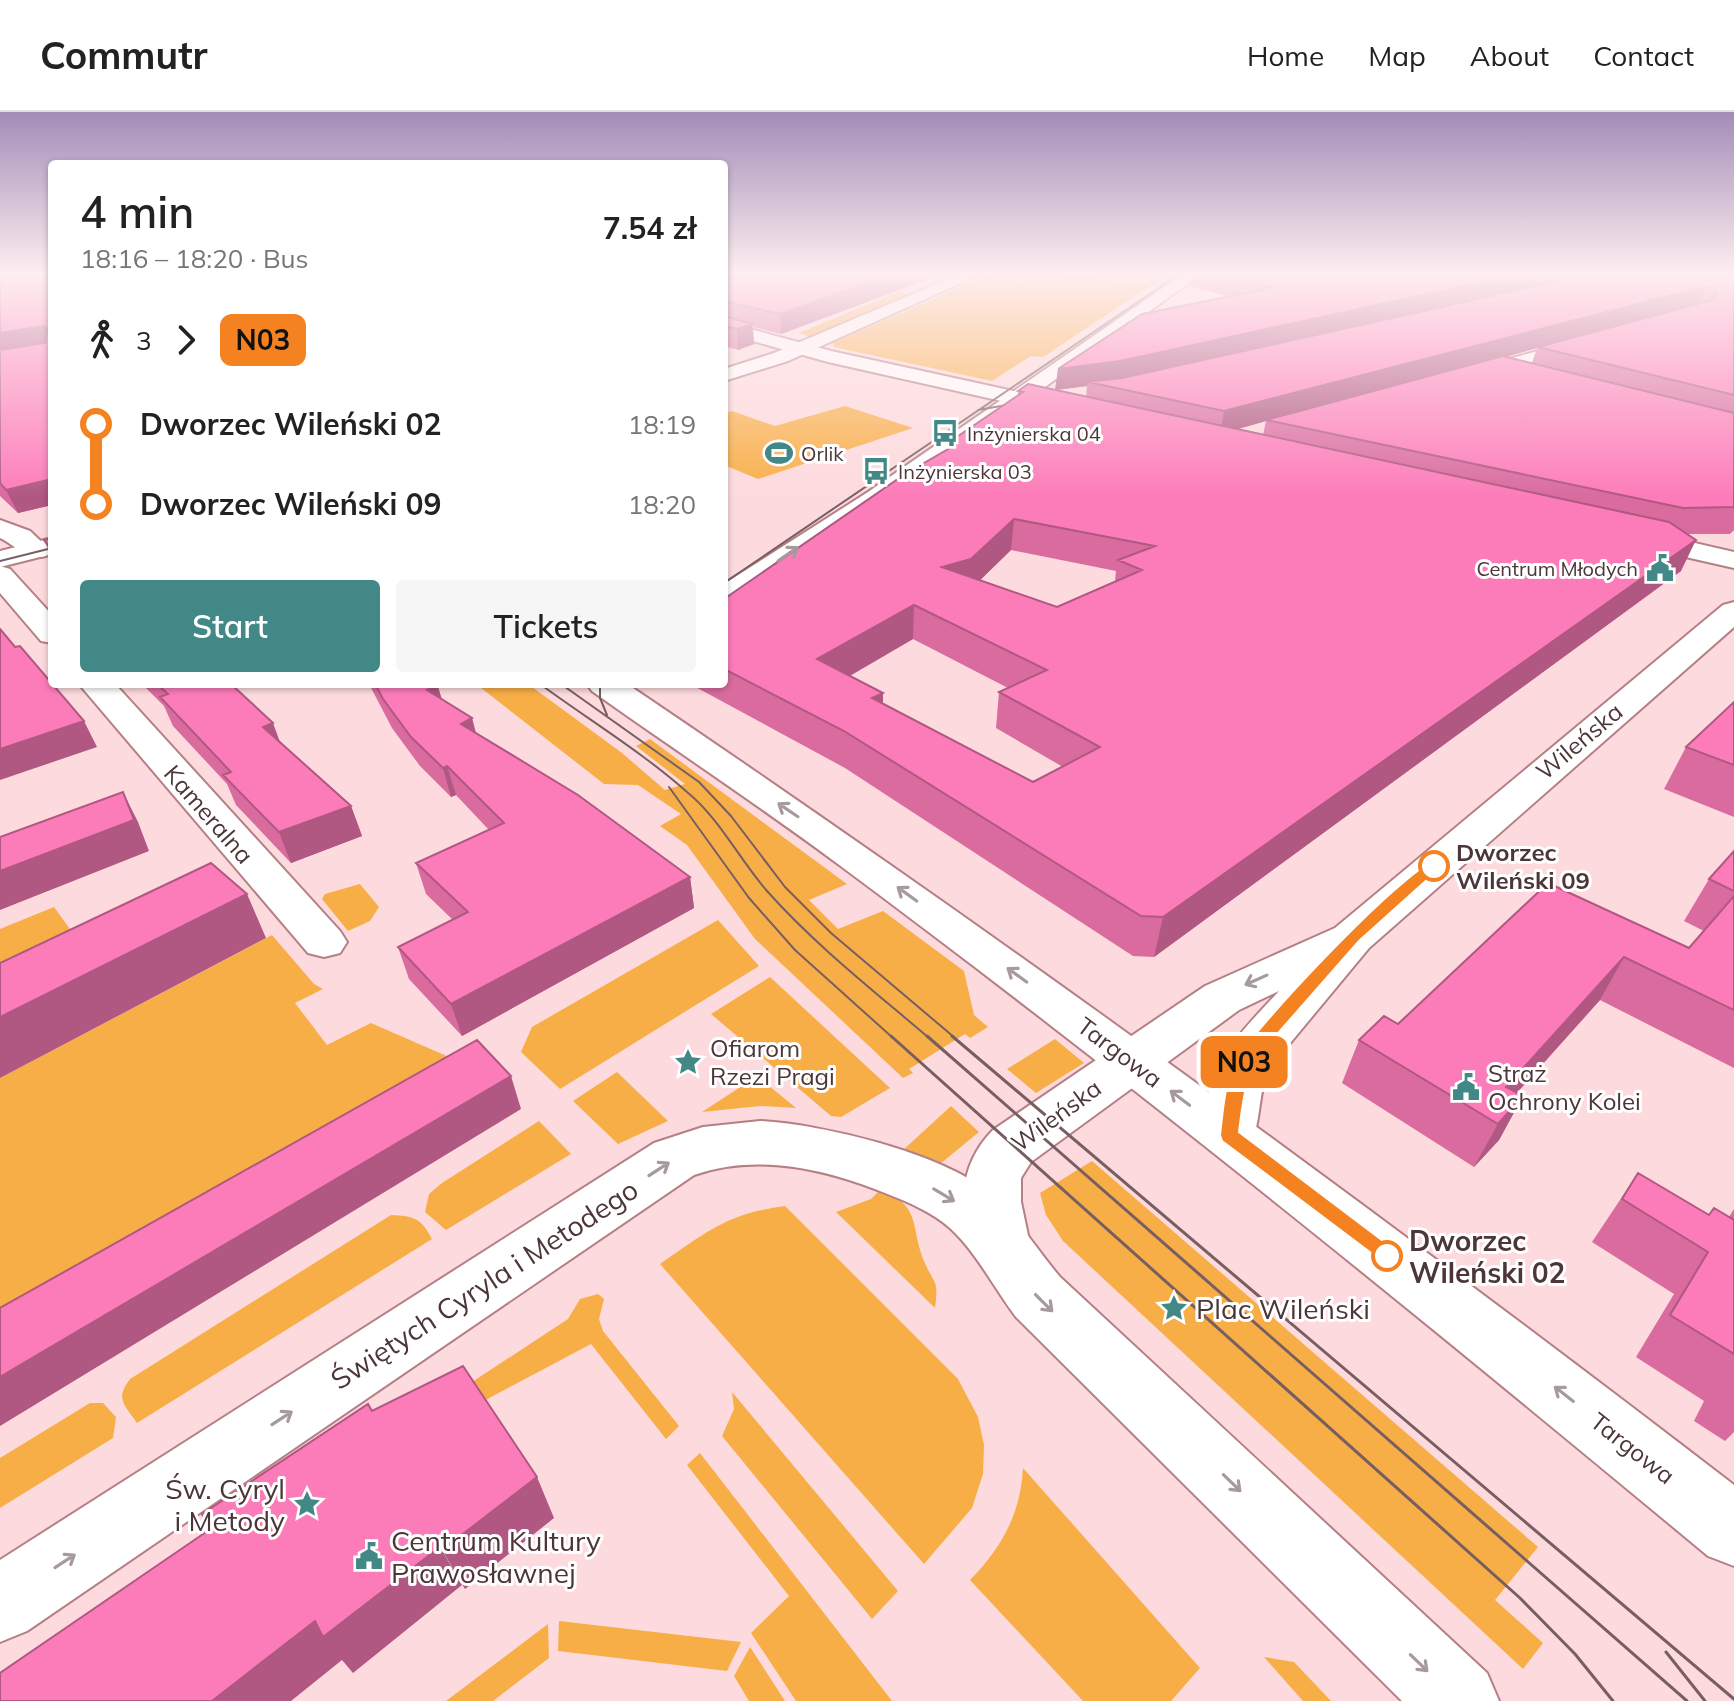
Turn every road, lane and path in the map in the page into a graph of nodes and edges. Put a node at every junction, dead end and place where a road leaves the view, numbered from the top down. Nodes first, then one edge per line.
1 (800, 348) joint
2 (1089, 348) edge
3 (1569, 348) edge
4 (1497, 368) junction
5 (728, 374) edge
6 (1536, 378) edge
7 (1439, 384) edge
8 (1018, 399) junction
9 (1080, 405) edge
10 (0, 528) edge
11 (1610, 531) edge
12 (44, 548) edge
13 (0, 559) edge
14 (1734, 560) edge
15 (0, 575) edge
16 (728, 595) edge
17 (1734, 611) edge
18 (48, 629) edge
19 (100, 688) edge
20 (615, 688) edge
21 (641, 697) edge
22 (1353, 937) junction
23 (324, 942) dead end
24 (1131, 1060) junction
25 (1229, 1135) junction
26 (999, 1240) junction
27 (1734, 1530) edge
28 (0, 1604) edge
29 (1459, 1701) edge

1 - 5 street
1 - 8 street
2 - 8 street
3 - 4 street
4 - 6 street
4 - 7 street
8 - 9 street
16 -> 8 street
10 - 12 street
11 - 14 street
12 - 13 street
15 - 18 street
17 - 22 street, Wileńska
19 - 23 street, Kameralna
20 - 21 street, Targowa
24 -> 21 street, Targowa
22 -> 24 street, Wileńska
22 - 25 street, Wileńska
25 -> 24 street, Targowa
24 - 26 street, Wileńska
27 -> 25 street, Targowa
28 -> 26 street, Świętych Cyryla i Metodego
26 -> 29 street

